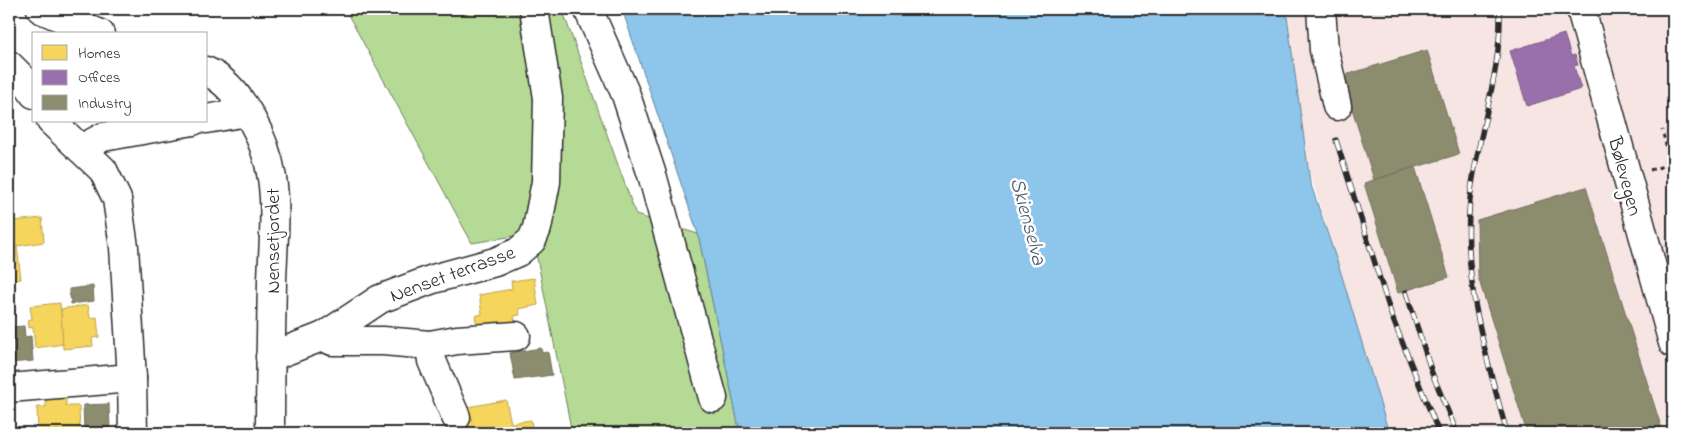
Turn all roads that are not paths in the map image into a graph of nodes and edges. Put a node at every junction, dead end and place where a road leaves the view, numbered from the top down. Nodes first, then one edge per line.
1 (41, 9) edge
2 (534, 9) edge
3 (588, 9) edge
4 (1321, 9) edge
5 (1584, 19) edge
6 (95, 32) edge
7 (9, 65) edge
8 (208, 71) edge
9 (32, 91) edge
10 (1337, 106) dead end
11 (247, 112) junction
12 (208, 119) edge
13 (187, 122) edge
14 (52, 123) edge
15 (81, 149) junction
16 (324, 336) junction
17 (516, 336) dead end
18 (1673, 343) edge
19 (430, 345) junction
20 (270, 357) junction
21 (132, 378) junction
22 (9, 388) edge
23 (713, 398) dead end
24 (456, 417) dead end
25 (133, 433) edge
26 (270, 433) edge

1 - 6 street
2 - 16 street, Nenset terrasse
3 - 23 street
4 - 10 street
5 - 18 street, Bølevegen
7 - 9 street
8 - 11 street, Nensetjordet
11 - 12 street
11 - 20 street, Nensetjordet
13 - 15 street
14 - 15 street
15 - 21 street
16 - 19 street
16 - 20 street, Nenset terrasse
17 - 19 street
19 - 24 street
20 - 26 street, Nensetjordet
21 - 22 street
21 - 25 street

